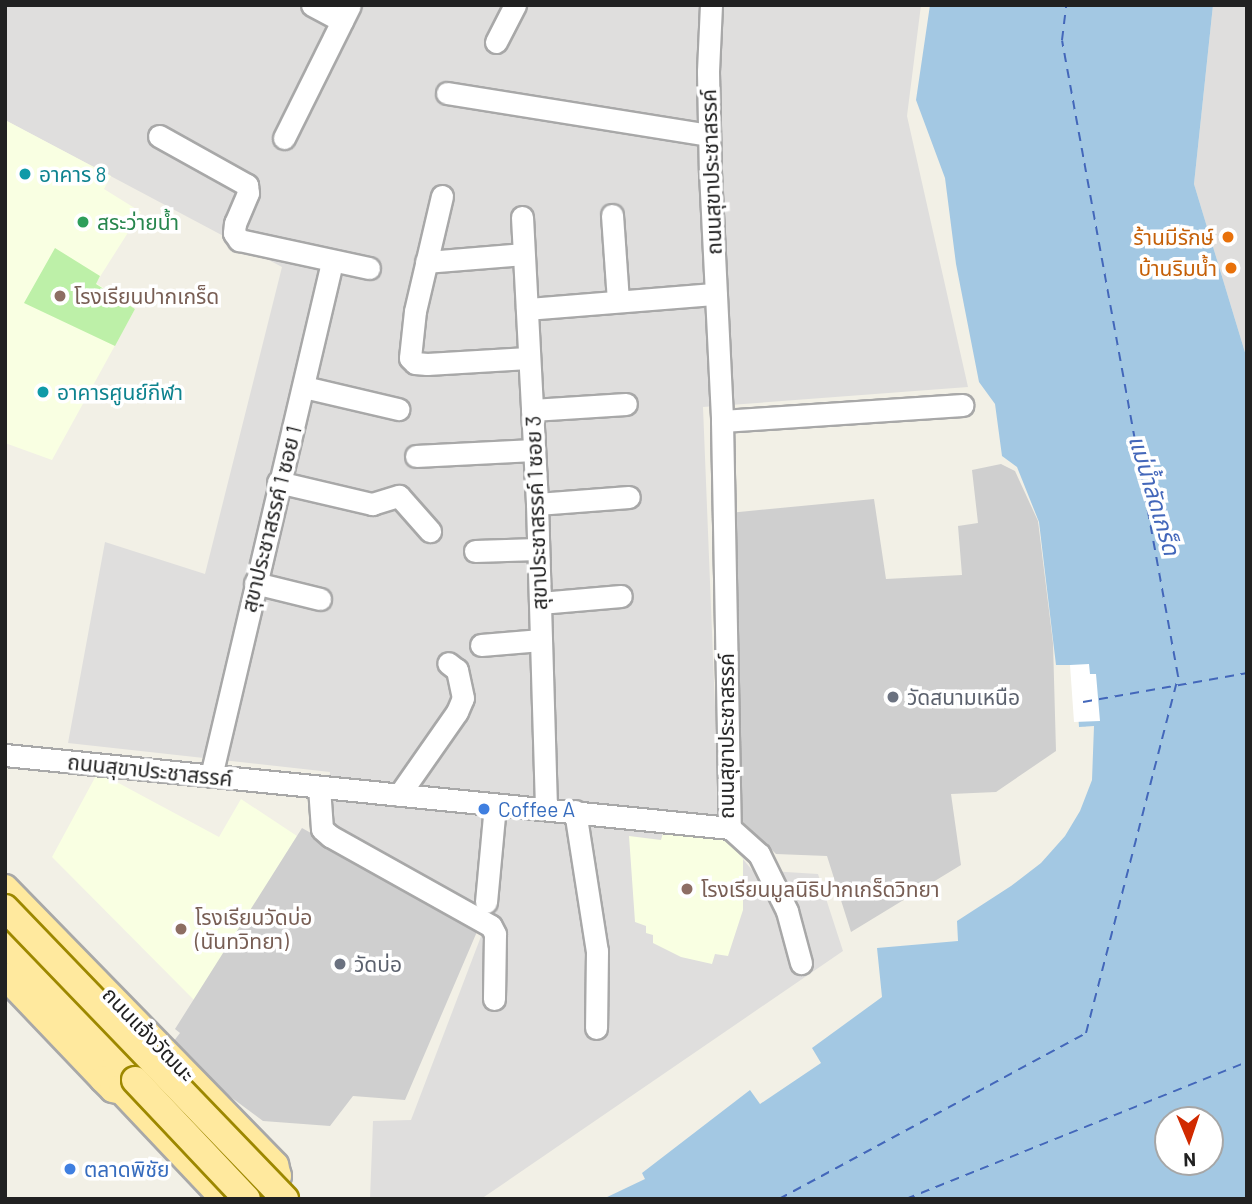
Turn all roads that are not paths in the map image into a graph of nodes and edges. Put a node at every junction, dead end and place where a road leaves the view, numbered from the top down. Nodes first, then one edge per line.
1 (312, 5) edge
2 (514, 5) edge
3 (711, 5) edge
4 (346, 13) edge
5 (496, 42) dead end
6 (447, 93) dead end
7 (709, 135) junction
8 (159, 136) dead end
9 (284, 138) dead end
10 (442, 196) dead end
11 (612, 215) dead end
12 (522, 217) dead end
13 (523, 254) junction
14 (332, 262) junction
15 (426, 262) junction
16 (369, 268) dead end
17 (715, 295) junction
18 (618, 301) junction
19 (527, 309) junction
20 (528, 358) junction
21 (304, 387) junction
22 (626, 404) dead end
23 (962, 405) dead end
24 (398, 409) dead end
25 (532, 410) junction
26 (722, 421) junction
27 (533, 450) junction
28 (416, 456) dead end
29 (278, 482) junction
30 (629, 497) dead end
31 (537, 504) junction
32 (430, 531) dead end
33 (537, 550) junction
34 (475, 551) dead end
35 (255, 583) junction
36 (621, 596) dead end
37 (320, 600) dead end
38 (540, 603) junction
39 (541, 640) junction
40 (481, 645) dead end
41 (448, 663) dead end
42 (5, 755) edge
43 (211, 776) junction
44 (319, 787) junction
45 (399, 795) junction
46 (495, 805) junction
47 (546, 809) junction
48 (575, 811) junction
49 (730, 828) junction
50 (5, 888) edge
51 (486, 902) dead end
52 (5, 908) edge
53 (7, 962) edge
54 (801, 963) dead end
55 (494, 999) dead end
56 (596, 1027) dead end
57 (163, 1052) junction
58 (122, 1091) junction
59 (224, 1199) edge
60 (247, 1199) edge
61 (266, 1199) edge
62 (285, 1199) edge

1 - 4 street
2 - 5 street
3 - 7 street, ถนนสุขาประชาสรรค์
4 - 9 street
6 - 7 street
7 - 17 street, ถนนสุขาประชาสรรค์
8 - 14 street
10 - 15 street
11 - 18 street
12 - 13 street, สุขาประชาสรรค์ 1 ซอย 3
13 - 15 street
13 - 19 street, สุขาประชาสรรค์ 1 ซอย 3
14 - 16 street
14 - 21 street, สุขาประชาสรรค์ 1 ซอย 1
15 - 20 street
17 - 18 street
17 - 26 street, ถนนสุขาประชาสรรค์
18 - 19 street
19 - 20 street, สุขาประชาสรรค์ 1 ซอย 3
20 - 25 street, สุขาประชาสรรค์ 1 ซอย 3
21 - 24 street
21 - 29 street, สุขาประชาสรรค์ 1 ซอย 1
22 - 25 street
23 - 26 street
25 - 27 street, สุขาประชาสรรค์ 1 ซอย 3
26 - 49 street, ถนนสุขาประชาสรรค์
27 - 28 street
27 - 31 street, สุขาประชาสรรค์ 1 ซอย 3
29 - 32 street
29 - 35 street, สุขาประชาสรรค์ 1 ซอย 1
30 - 31 street
31 - 33 street, สุขาประชาสรรค์ 1 ซอย 3
33 - 34 street
33 - 38 street, สุขาประชาสรรค์ 1 ซอย 3
35 - 37 street
35 - 43 street, สุขาประชาสรรค์ 1 ซอย 1
36 - 38 street
38 - 39 street, สุขาประชาสรรค์ 1 ซอย 3
39 - 40 street
39 - 47 street, สุขาประชาสรรค์ 1 ซอย 3
41 - 45 street
42 - 43 street, ถนนสุขาประชาสรรค์
43 - 44 street, ถนนสุขาประชาสรรค์
44 - 45 street, ถนนสุขาประชาสรรค์
44 - 55 street
45 - 46 street, ถนนสุขาประชาสรรค์
46 - 47 street, ถนนสุขาประชาสรรค์
46 - 51 street
47 - 48 street, ถนนสุขาประชาสรรค์
48 - 49 street, ถนนสุขาประชาสรรค์
48 - 56 street
49 - 54 street
50 - 57 main road, ถนนแจ้งวัฒนะ
52 - 62 main road, ถนนแจ้งวัฒนะ, bridge
53 - 58 main road, ถนนแจ้งวัฒนะ
53 - 60 main road, ถนนแจ้งวัฒนะ, bridge
57 - 58 main road
57 - 61 main road, ถนนแจ้งวัฒนะ
58 - 59 main road, ถนนแจ้งวัฒนะ

